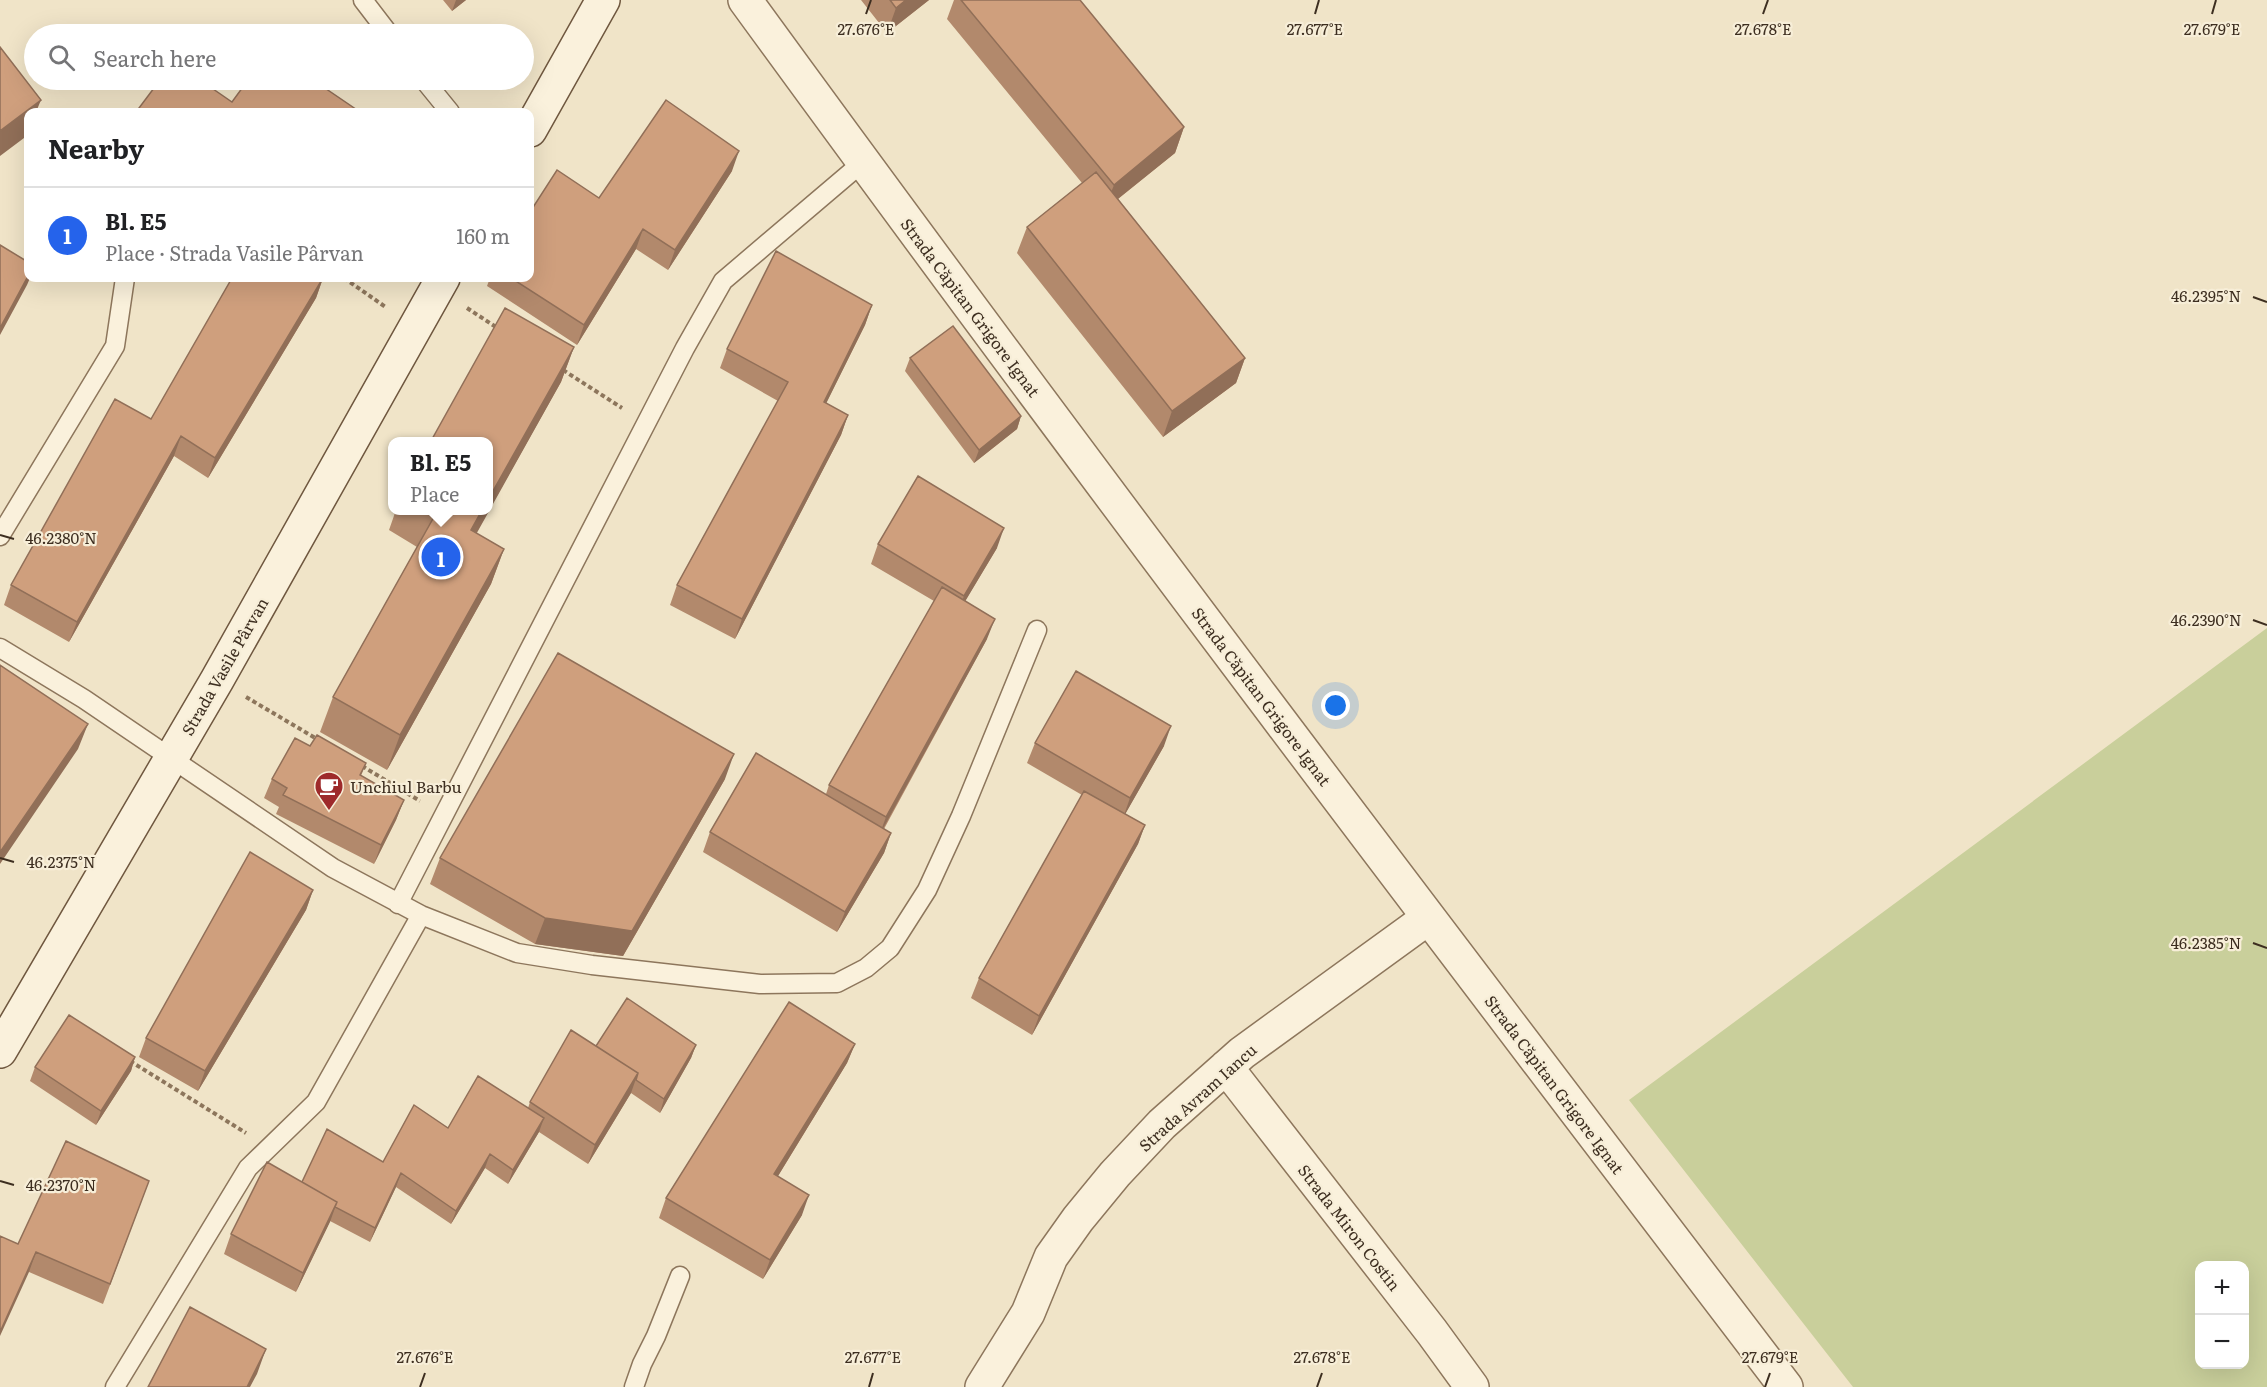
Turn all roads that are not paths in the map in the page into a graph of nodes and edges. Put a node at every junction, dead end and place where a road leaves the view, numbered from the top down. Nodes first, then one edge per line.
1 (363, 0) edge
2 (603, 0) edge
3 (745, 0) edge
4 (381, 24) edge
5 (432, 90) edge
6 (447, 108) edge
7 (534, 123) edge
8 (863, 162) junction
9 (124, 282) edge
10 (439, 283) edge
11 (0, 536) edge
12 (1037, 630) dead end
13 (0, 648) edge
14 (172, 757) junction
15 (398, 904) junction
16 (422, 915) junction
17 (1428, 918) junction
18 (0, 1051) edge
19 (1226, 1067) junction
20 (680, 1276) dead end
21 (115, 1387) edge
22 (634, 1387) edge
23 (982, 1387) edge
24 (1472, 1387) edge
25 (1786, 1387) edge

1 - 4 lane
2 - 7 street
3 - 8 street, Strada Căpitan Grigore Ignat
5 - 6 lane
8 - 15 lane
8 - 17 street, Strada Căpitan Grigore Ignat
9 - 11 lane
10 - 14 street, Strada Vasile Pârvan
12 - 16 lane
13 - 14 lane
14 - 15 lane
14 - 18 street, Strada Vasile Pârvan
15 - 16 lane
16 - 21 lane
17 - 19 street, Strada Avram Iancu
17 - 25 street, Strada Căpitan Grigore Ignat
19 - 23 street, Strada Avram Iancu
19 - 24 street, Strada Miron Costin
20 - 22 lane

